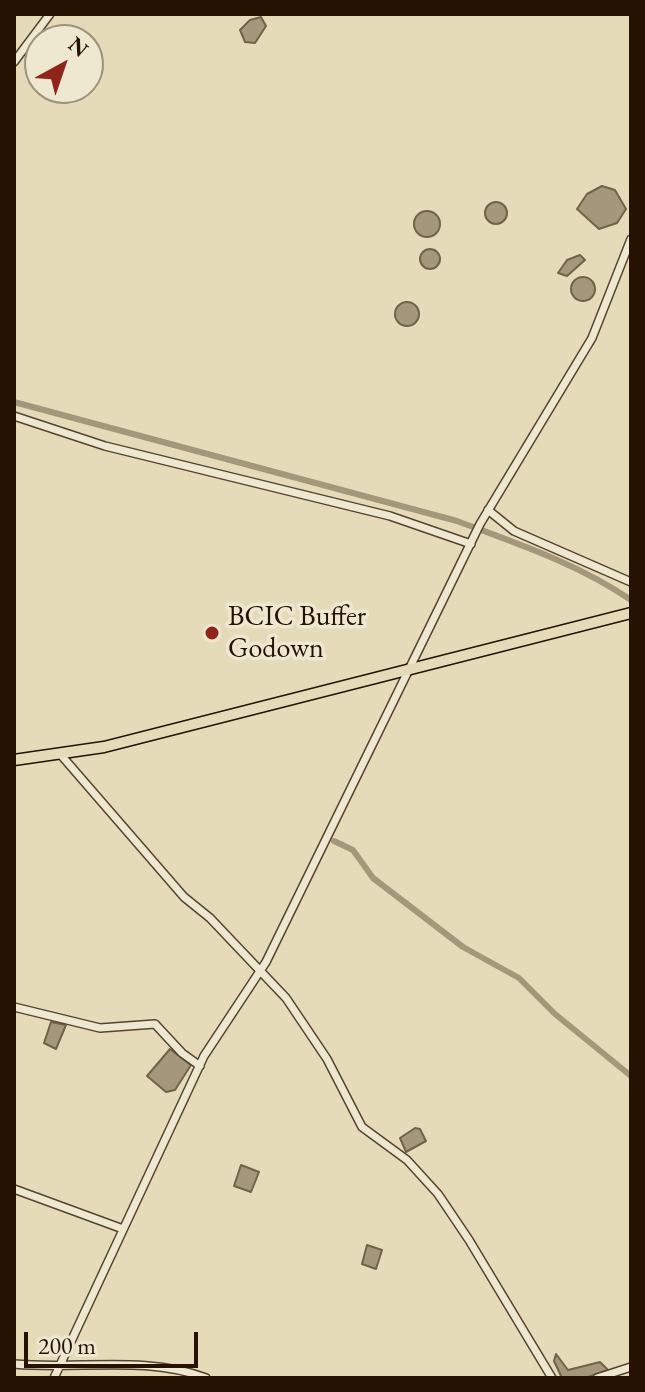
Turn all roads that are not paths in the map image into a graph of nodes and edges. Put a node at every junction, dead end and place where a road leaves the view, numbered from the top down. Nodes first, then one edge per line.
1 (50, 14) edge
2 (14, 62) edge
3 (631, 239) edge
4 (14, 416) edge
5 (488, 510) junction
6 (472, 541) junction
7 (631, 582) edge
8 (631, 613) edge
9 (411, 668) junction
10 (61, 755) junction
11 (14, 760) edge
12 (260, 971) junction
13 (14, 1007) edge
14 (200, 1066) junction
15 (14, 1189) edge
16 (123, 1229) junction
17 (14, 1364) edge
18 (61, 1364) junction
19 (631, 1367) edge
20 (54, 1378) edge
21 (206, 1378) edge
22 (552, 1378) edge
23 (597, 1378) edge

1 - 2 street
3 - 5 street
4 - 6 street
5 - 6 street
5 - 7 street
6 - 9 street
8 - 9 highway
9 - 10 highway
9 - 12 street
10 - 11 highway
10 - 12 street
12 - 14 street
12 - 22 street
13 - 14 street
14 - 16 street
15 - 16 street
16 - 18 street
17 - 18 street
18 - 20 street
18 - 21 street
19 - 23 street

